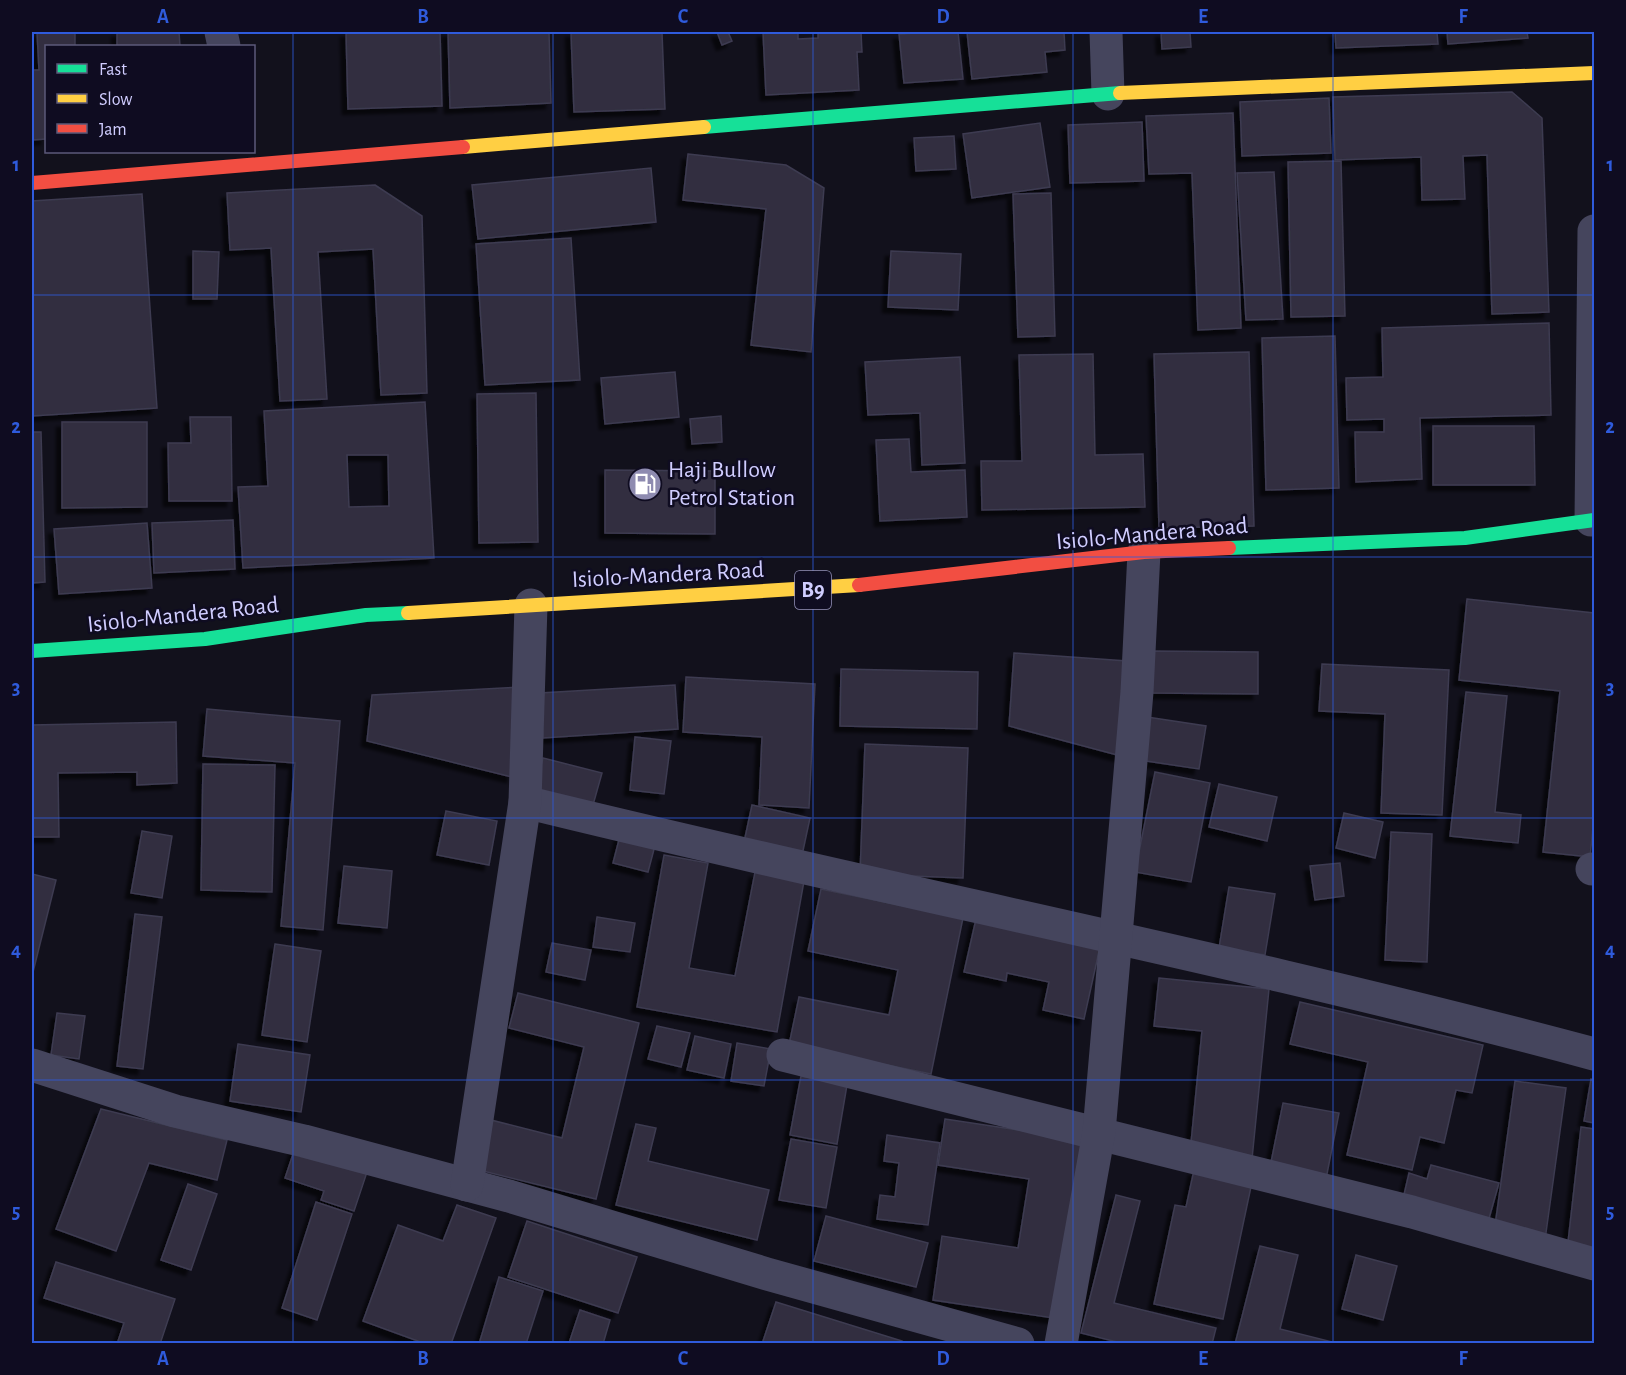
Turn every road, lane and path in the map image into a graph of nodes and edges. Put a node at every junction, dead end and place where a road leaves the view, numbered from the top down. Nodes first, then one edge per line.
1 (1106, 32) edge
2 (1594, 73) edge
3 (1108, 94) junction
4 (244, 159) edge
5 (32, 183) edge
6 (1594, 231) edge
7 (1593, 520) edge
8 (1144, 552) junction
9 (531, 605) junction
10 (32, 651) edge
11 (525, 802) junction
12 (1118, 936) junction
13 (1594, 1054) edge
14 (783, 1055) dead end
15 (32, 1065) edge
16 (1099, 1132) junction
17 (467, 1185) junction
18 (1594, 1264) edge
19 (1018, 1344) edge
20 (1061, 1344) edge

1 - 3 street
2 - 3 main road
3 - 4 main road
4 - 5 main road
6 - 7 street
7 - 8 main road, Isiolo-Mandera Road / B9
8 - 9 main road, Isiolo-Mandera Road / B9
8 - 12 street
9 - 10 main road, Isiolo-Mandera Road / B9
9 - 11 street
11 - 12 street
11 - 17 street
12 - 13 street
12 - 16 street
14 - 16 street
15 - 17 street
16 - 18 street
16 - 20 street
17 - 19 street

